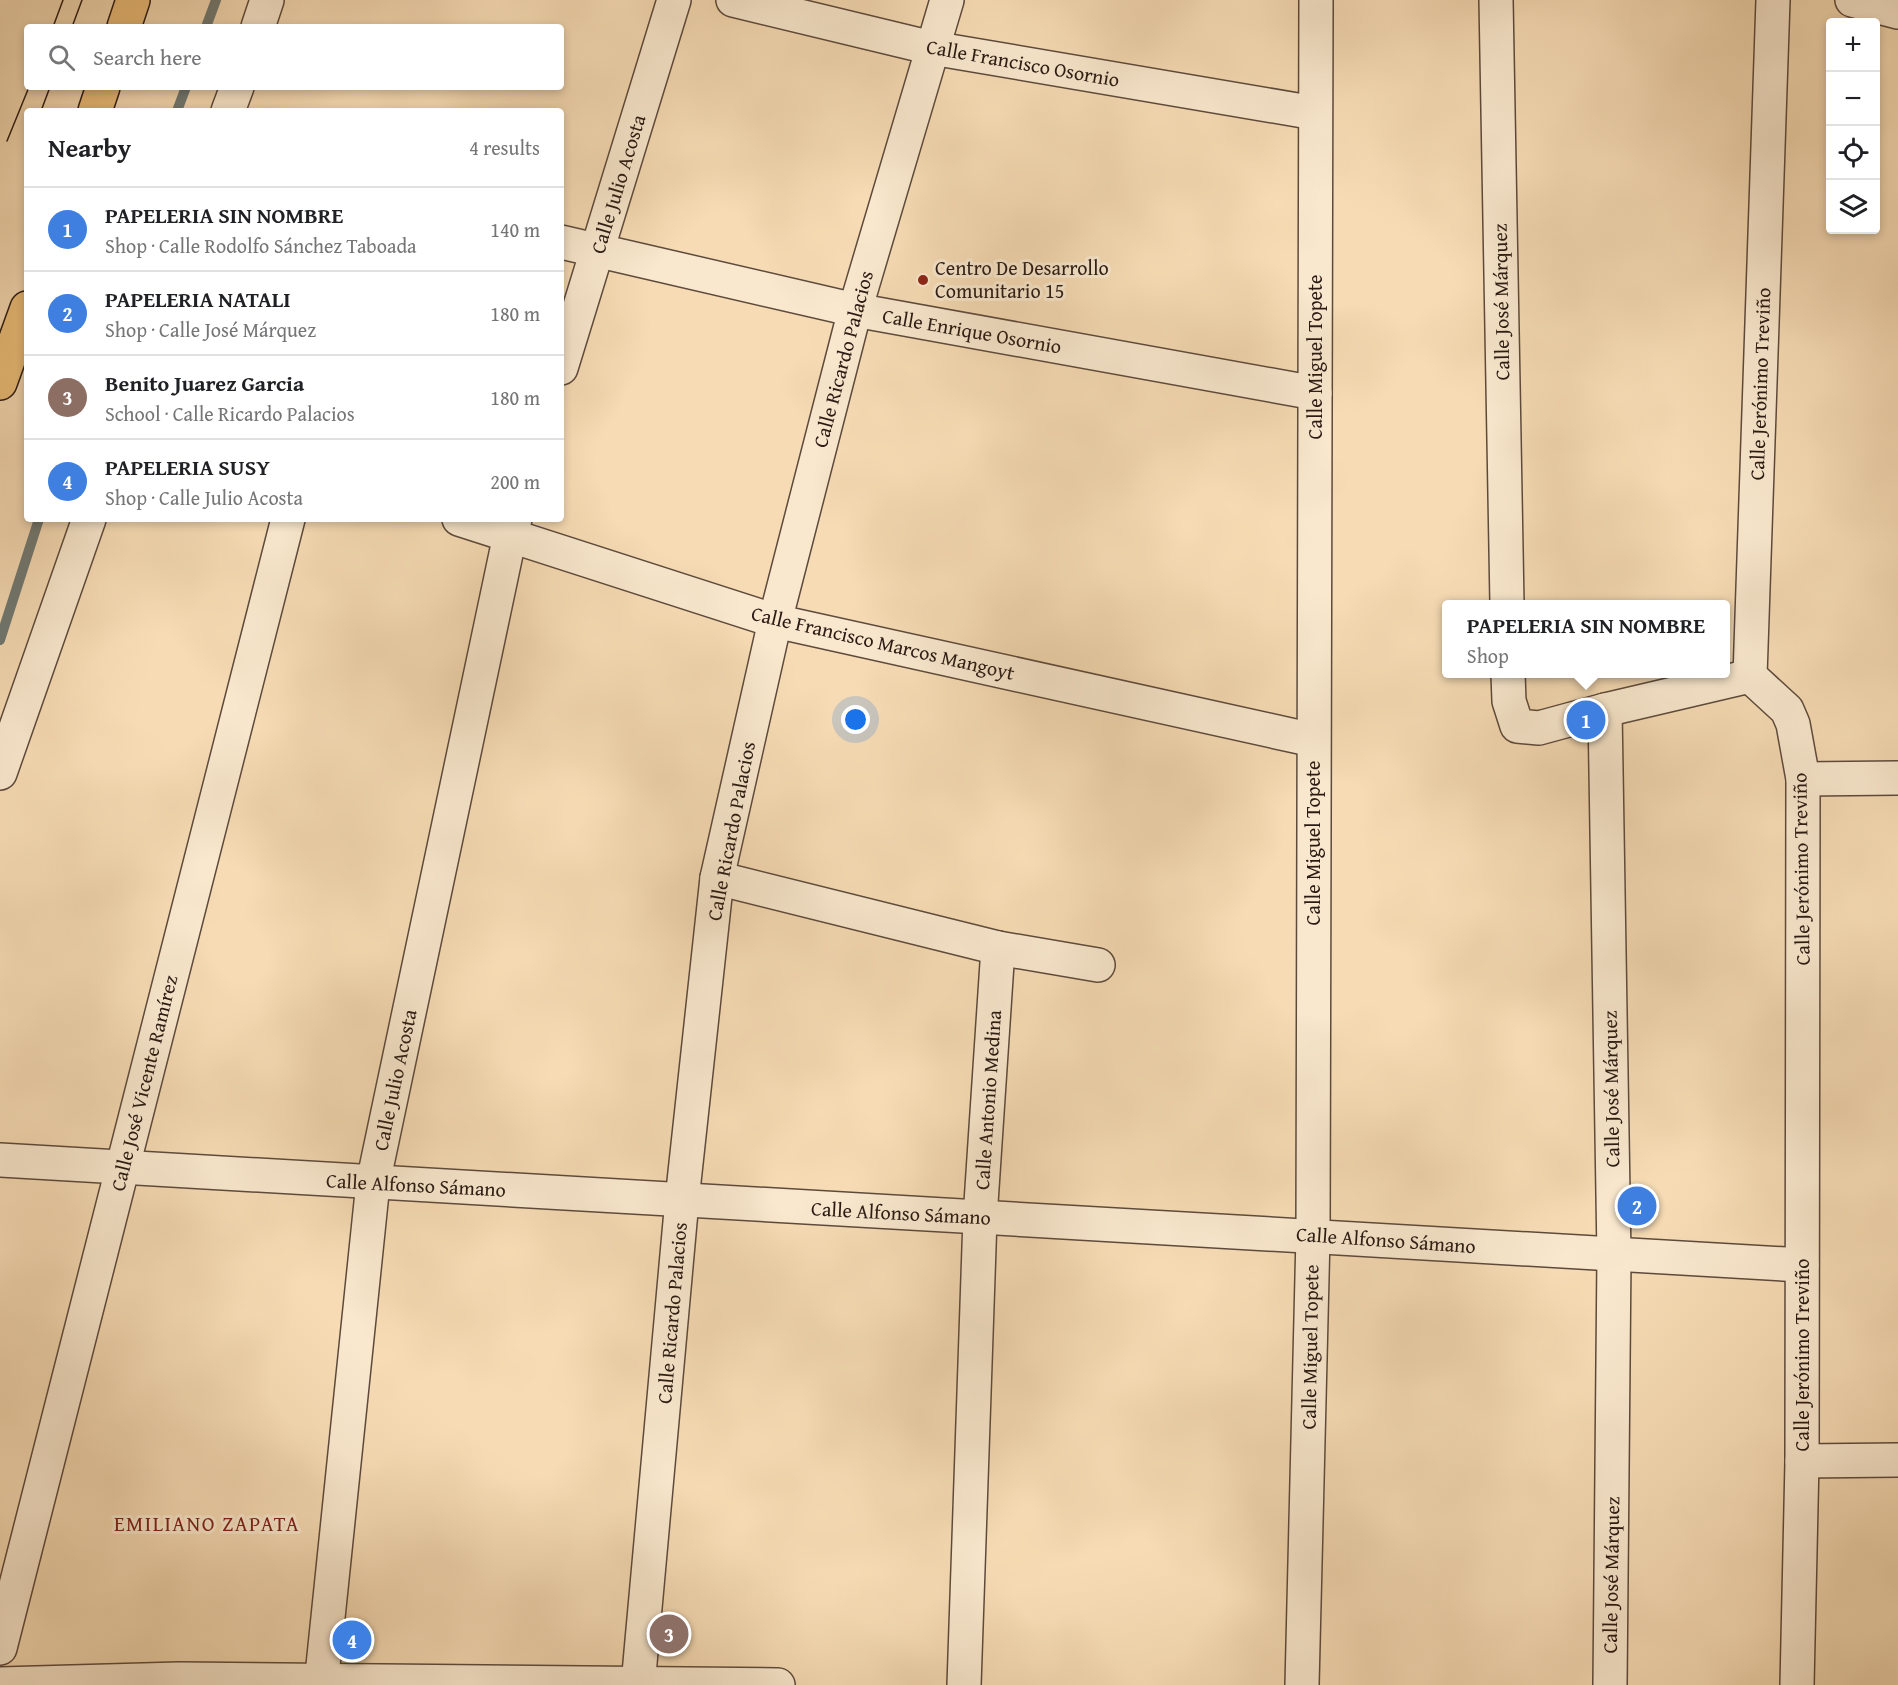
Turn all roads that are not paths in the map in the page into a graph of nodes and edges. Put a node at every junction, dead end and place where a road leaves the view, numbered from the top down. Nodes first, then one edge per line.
1 (133, 0) edge
2 (267, 0) edge
3 (674, 0) edge
4 (733, 0) edge
5 (947, 0) edge
6 (1316, 0) edge
7 (1496, 0) edge
8 (1773, 0) edge
9 (1852, 0) edge
10 (1898, 12) edge
11 (125, 24) edge
12 (259, 24) edge
13 (932, 48) junction
14 (103, 90) edge
15 (236, 90) edge
16 (96, 108) edge
17 (229, 108) edge
18 (1315, 113) junction
19 (564, 243) edge
20 (597, 251) junction
21 (855, 310) junction
22 (24, 316) edge
23 (564, 358) edge
24 (0, 383) edge
25 (1315, 393) junction
26 (88, 522) edge
27 (287, 522) edge
28 (479, 522) edge
29 (512, 527) edge
30 (1507, 600) edge
31 (775, 621) junction
32 (1750, 676) junction
33 (1508, 678) edge
34 (1605, 710) junction
35 (1313, 740) junction
36 (0, 773) edge
37 (1898, 778) edge
38 (1803, 779) junction
39 (717, 878) junction
40 (998, 948) junction
41 (1098, 965) dead end
42 (0, 1160) edge
43 (123, 1168) junction
44 (373, 1183) junction
45 (682, 1200) junction
46 (980, 1218) junction
47 (1312, 1236) junction
48 (1614, 1255) junction
49 (1802, 1265) junction
50 (1898, 1460) edge
51 (1802, 1461) junction
52 (0, 1648) edge
53 (179, 1682) edge
54 (321, 1682) edge
55 (0, 1684) edge
56 (638, 1684) edge
57 (778, 1685) edge
58 (964, 1685) edge
59 (1302, 1685) edge
60 (1610, 1685) edge
61 (1797, 1685) edge

1 - 11 main road
2 - 12 street
3 - 20 street, Calle Julio Acosta
4 - 13 street, Calle Francisco Osornio
5 - 13 street, Calle Ricardo Palacios
6 - 18 street, Calle Miguel Topete
7 - 30 street, Calle José Márquez
8 - 32 street, Calle Jerónimo Treviño
9 - 10 street
13 - 18 street, Calle Francisco Osornio
13 - 21 street, Calle Ricardo Palacios
14 - 16 main road
15 - 17 street
18 - 25 street, Calle Miguel Topete
19 - 20 street, Calle Enrique Osornio
20 - 21 street, Calle Enrique Osornio
20 - 23 street, Calle Julio Acosta
21 - 25 street, Calle Enrique Osornio
21 - 31 street, Calle Ricardo Palacios
22 - 24 main road
25 - 35 street, Calle Miguel Topete
26 - 36 street
27 - 43 street, Calle José Vicente Ramírez
28 - 29 street, Calle Francisco Marcos Mangoyt
29 - 31 street, Calle Francisco Marcos Mangoyt
29 - 44 street, Calle Julio Acosta
31 - 35 street, Calle Francisco Marcos Mangoyt
31 - 39 street, Calle Ricardo Palacios
32 - 34 street
32 - 38 street, Calle Jerónimo Treviño
33 - 34 street
34 - 48 street, Calle José Márquez
35 - 47 street, Calle Miguel Topete
37 - 38 street
38 - 49 street, Calle Jerónimo Treviño
39 - 40 street
39 - 45 street, Calle Ricardo Palacios
40 - 41 street
40 - 46 street, Calle Antonio Medina
42 - 43 street, Calle Alfonso Sámano
43 - 44 street, Calle Alfonso Sámano
43 - 52 street, Calle José Vicente Ramírez
44 - 45 street, Calle Alfonso Sámano
44 - 54 street, Calle Julio Acosta
45 - 46 street, Calle Alfonso Sámano
45 - 56 street, Calle Ricardo Palacios
46 - 47 street, Calle Alfonso Sámano
46 - 58 street, Calle Antonio Medina
47 - 48 street, Calle Alfonso Sámano
47 - 59 street, Calle Miguel Topete
48 - 49 street, Calle Alfonso Sámano
48 - 60 street, Calle José Márquez
49 - 51 street, Calle Jerónimo Treviño
50 - 51 street
51 - 61 street, Calle Jerónimo Treviño
53 - 54 street
53 - 55 street
54 - 56 street
56 - 57 street

